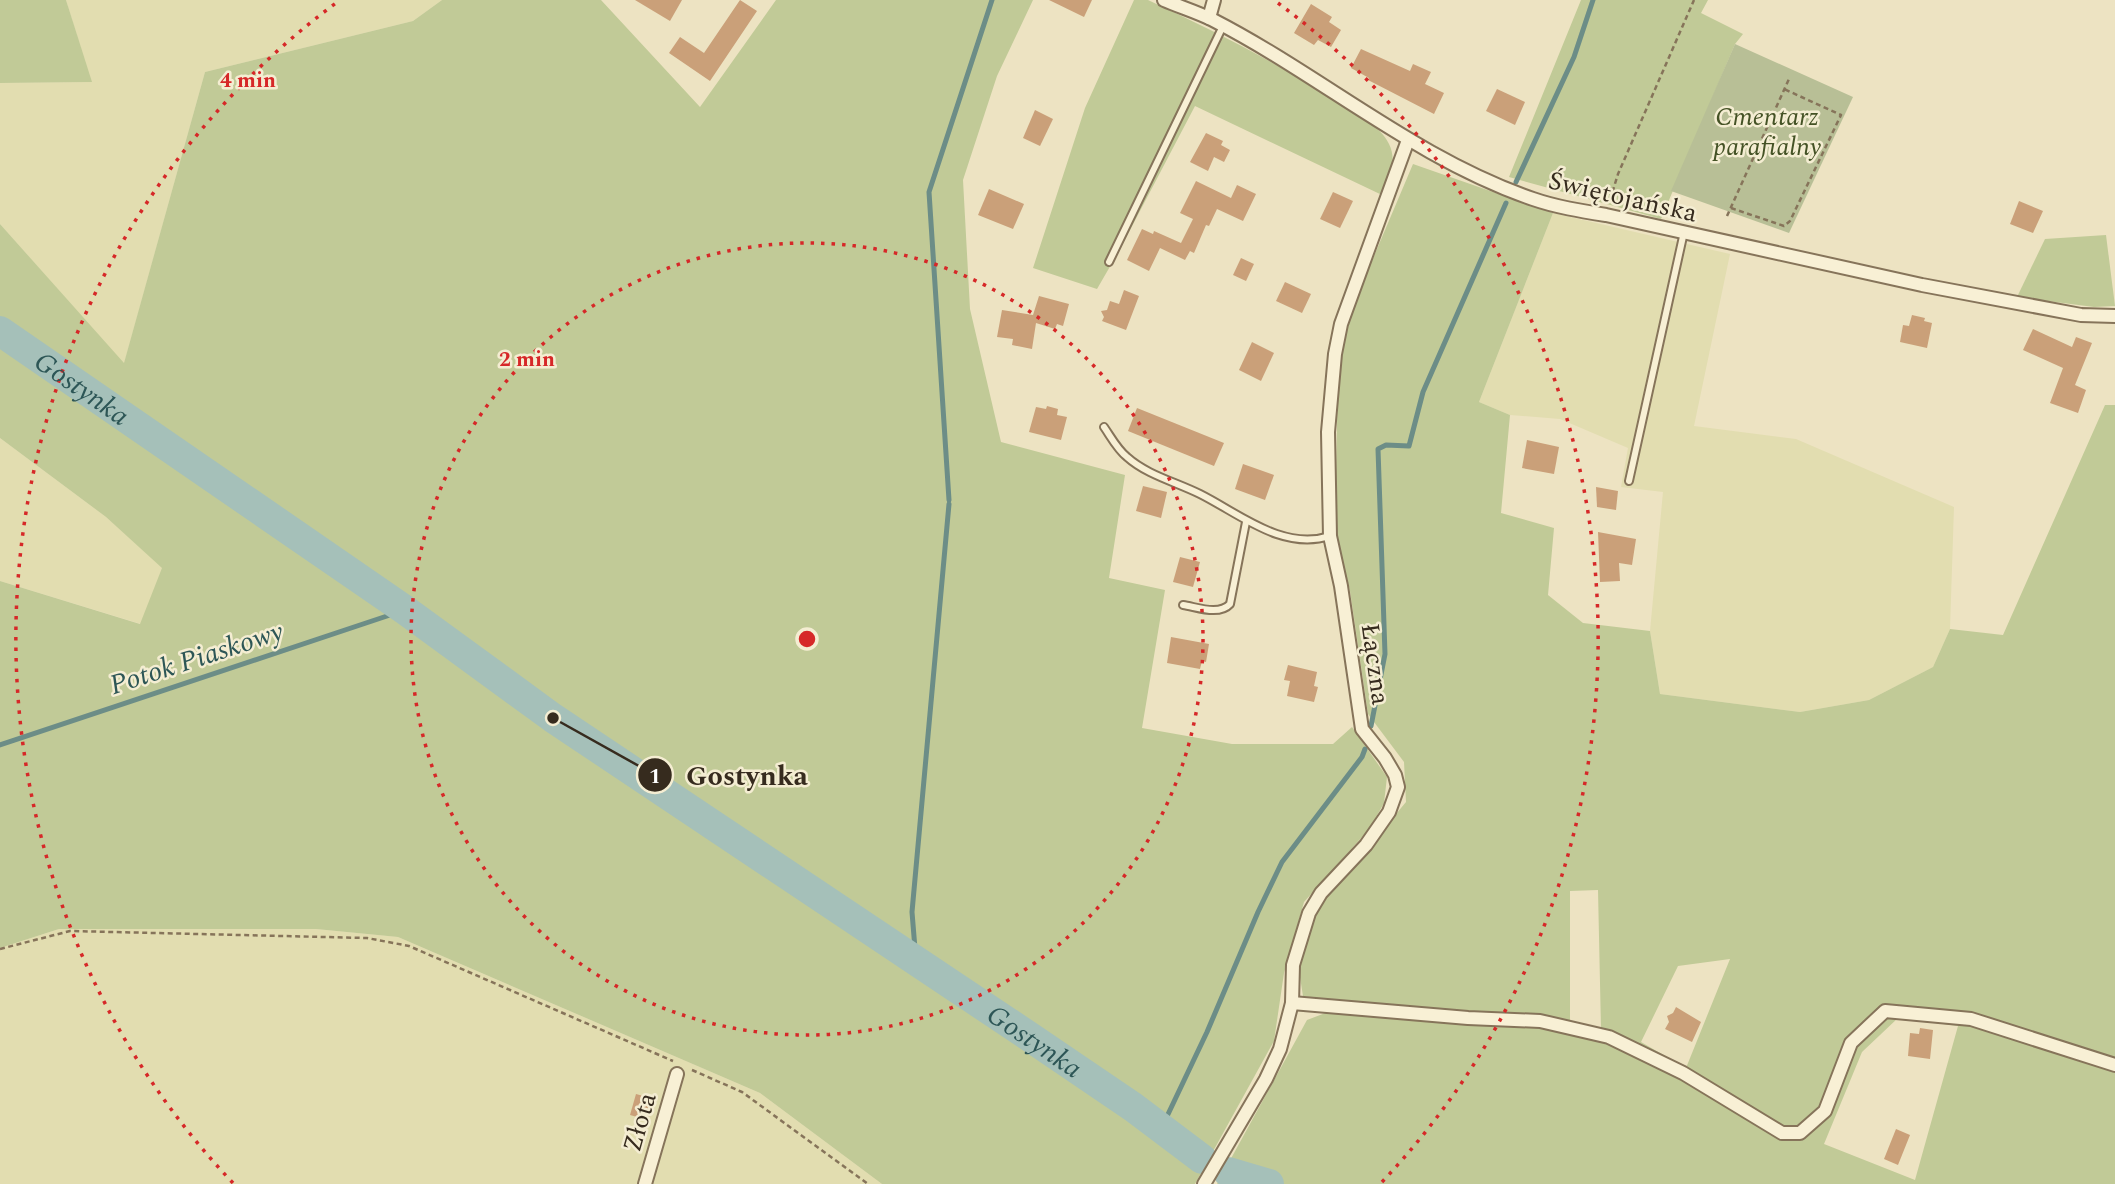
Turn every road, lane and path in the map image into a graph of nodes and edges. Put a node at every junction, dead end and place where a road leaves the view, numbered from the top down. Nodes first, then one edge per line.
1 (1164, 0) edge
2 (1214, 0) edge
3 (1694, 0) edge
4 (1209, 18) junction
5 (1223, 26) junction
6 (1789, 79) dead end
7 (1784, 89) junction
8 (1408, 140) junction
9 (1731, 208) junction
10 (1605, 215) junction
11 (1727, 216) dead end
12 (1684, 232) junction
13 (1110, 262) dead end
14 (2115, 316) edge
15 (1104, 427) dead end
16 (1629, 481) dead end
17 (1246, 522) junction
18 (1330, 536) junction
19 (1183, 605) dead end
20 (0, 949) edge
21 (1292, 1003) junction
22 (2115, 1065) edge
23 (678, 1069) joint
24 (692, 1070) dead end
25 (645, 1184) edge
26 (868, 1184) edge
27 (1204, 1184) edge

1 - 4 street, Świętojańska
2 - 4 street
3 - 10 path
4 - 5 street, Świętojańska
5 - 8 street, Świętojańska
5 - 13 lane
6 - 7 path
7 - 9 path
7 - 9 path
8 - 10 street, Świętojańska
8 - 18 street, Łączna
9 - 11 path
10 - 12 street, Świętojańska
12 - 14 street, Świętojańska
12 - 16 lane
15 - 17 lane
17 - 18 lane
17 - 19 lane
18 - 21 street, Łączna
20 - 23 path
21 - 22 street
21 - 27 street, Łączna
23 - 25 street, Złota
24 - 26 path

